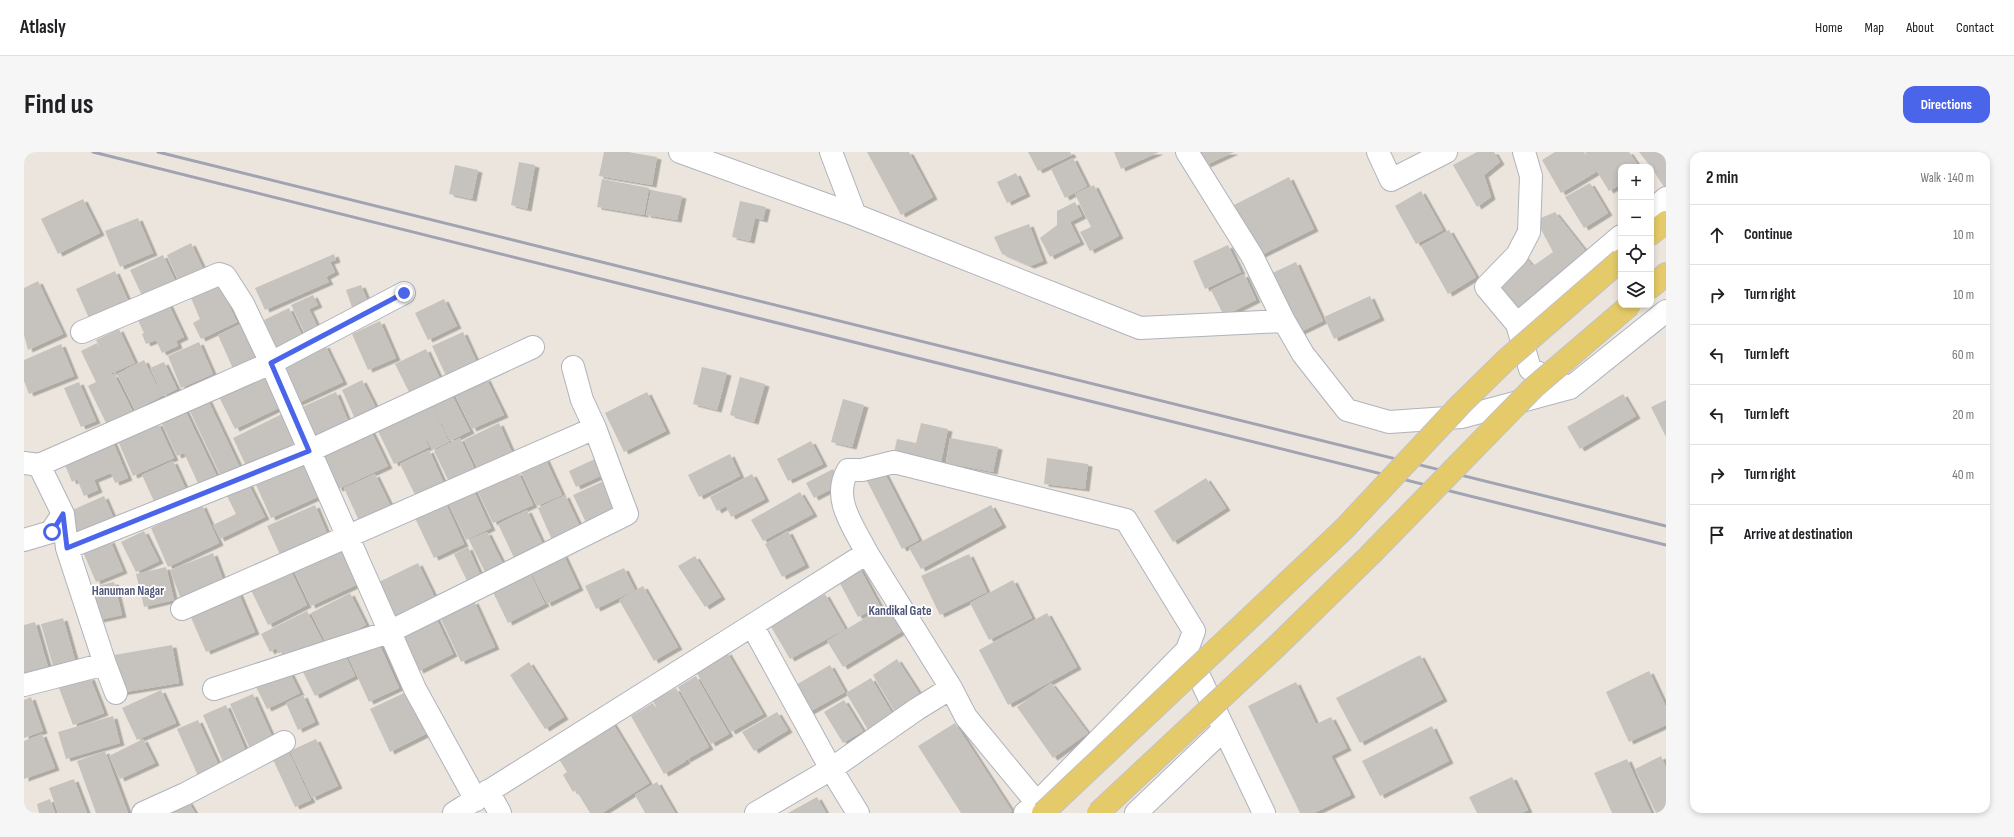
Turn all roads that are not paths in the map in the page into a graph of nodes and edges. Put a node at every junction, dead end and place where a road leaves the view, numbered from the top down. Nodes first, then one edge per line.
1 (680, 152) edge
2 (831, 152) edge
3 (1187, 152) edge
4 (1378, 152) edge
5 (1446, 152) edge
6 (1524, 152) edge
7 (1666, 198) edge
8 (1654, 208) edge
9 (855, 215) junction
10 (1666, 222) edge
11 (1654, 232) edge
12 (1618, 239) edge
13 (1618, 263) edge
14 (1666, 274) edge
15 (1654, 284) edge
16 (404, 293) dead end
17 (1627, 308) edge
18 (1666, 311) edge
19 (1284, 321) junction
20 (1518, 324) junction
21 (82, 332) dead end
22 (533, 347) dead end
23 (271, 363) junction
24 (573, 367) dead end
25 (1570, 388) junction
26 (595, 428) junction
27 (309, 451) junction
28 (32, 464) edge
29 (63, 514) junction
30 (347, 537) junction
31 (24, 540) edge
32 (67, 548) junction
33 (867, 553) junction
34 (182, 610) dead end
35 (753, 627) junction
36 (388, 632) junction
37 (1186, 650) junction
38 (105, 664) junction
39 (24, 685) edge
40 (951, 688) junction
41 (214, 689) dead end
42 (116, 693) dead end
43 (1223, 730) junction
44 (284, 742) dead end
45 (831, 769) junction
46 (482, 795) junction
47 (1035, 810) edge
48 (143, 813) edge
49 (454, 813) edge
50 (500, 813) edge
51 (756, 813) edge
52 (858, 813) edge
53 (1098, 813) edge
54 (1136, 813) edge
55 (1264, 813) edge

1 - 9 street
2 - 9 street
3 - 19 street
4 - 5 street
6 - 20 street
7 - 8 street
9 - 19 street
10 - 11 main road
12 - 20 street
13 - 47 main road, bridge
14 - 15 main road
16 - 23 street
17 - 53 main road, bridge
18 - 25 street
19 - 25 street
20 - 25 street
21 - 23 street
22 - 27 street
23 - 27 street
23 - 28 street
24 - 26 street
26 - 30 street
26 - 36 street
27 - 30 street
27 - 32 street
28 - 29 street
29 - 31 street
29 - 32 street
30 - 34 street
30 - 36 street
32 - 38 street
33 - 35 street
33 - 37 street
33 - 40 street
35 - 45 street
35 - 46 street
36 - 41 street
36 - 46 street
37 - 43 street
37 - 47 street
38 - 39 street
38 - 42 street
40 - 45 street
40 - 47 street
43 - 54 street
43 - 55 street
44 - 48 street
45 - 51 street
45 - 52 street
46 - 49 street
46 - 50 street

